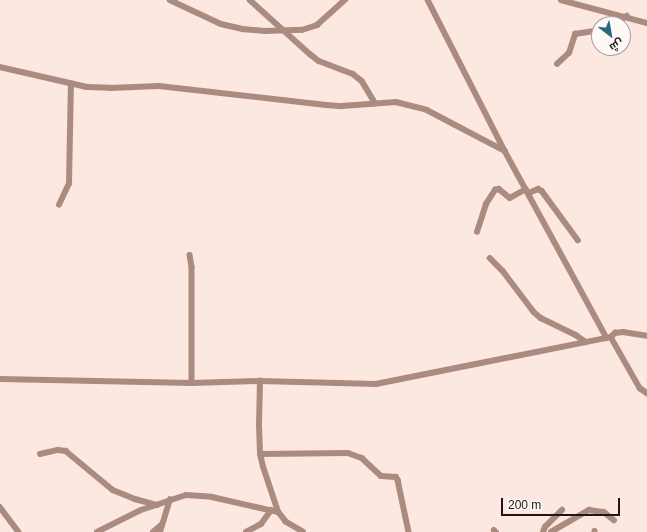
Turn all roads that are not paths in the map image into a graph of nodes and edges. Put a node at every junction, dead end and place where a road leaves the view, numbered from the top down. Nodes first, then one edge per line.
1 (170, 0) edge
2 (250, 0) edge
3 (344, 0) edge
4 (428, 0) edge
5 (561, 0) edge
6 (627, 16) edge
7 (631, 17) edge
8 (647, 23) edge
9 (283, 31) junction
10 (591, 31) edge
11 (557, 64) dead end
12 (0, 67) edge
13 (70, 84) junction
14 (374, 103) junction
15 (505, 151) junction
16 (528, 191) junction
17 (59, 205) dead end
18 (477, 232) dead end
19 (578, 240) dead end
20 (190, 255) dead end
21 (490, 258) dead end
22 (647, 336) edge
23 (609, 338) junction
24 (586, 342) junction
25 (0, 379) edge
26 (260, 381) junction
27 (192, 383) junction
28 (647, 393) edge
29 (40, 454) dead end
30 (260, 454) junction
31 (170, 499) junction
32 (157, 505) junction
33 (0, 507) edge
34 (271, 510) junction
35 (562, 510) dead end
36 (278, 512) junction
37 (614, 520) dead end
38 (161, 525) junction
39 (19, 532) edge
40 (97, 532) edge
41 (154, 532) edge
42 (160, 532) edge
43 (246, 532) edge
44 (303, 532) edge
45 (409, 532) edge
46 (543, 532) edge
47 (551, 532) edge

1 - 9 street
2 - 9 street
3 - 9 street
4 - 15 street
5 - 6 street
7 - 8 street
9 - 14 street
10 - 11 street
12 - 13 street
13 - 14 street
13 - 17 street
14 - 15 street
15 - 16 street
16 - 18 street
16 - 19 street
16 - 23 street
20 - 27 street
21 - 24 street
22 - 23 street
23 - 24 street
23 - 28 street
24 - 26 street
25 - 27 street
26 - 27 street
26 - 30 street
29 - 32 street
30 - 36 street
30 - 45 street
31 - 32 street
31 - 34 street
31 - 38 street
32 - 40 street
33 - 39 street
34 - 36 street
34 - 43 street
35 - 46 street
36 - 44 street
37 - 47 street
38 - 41 street
38 - 42 street

